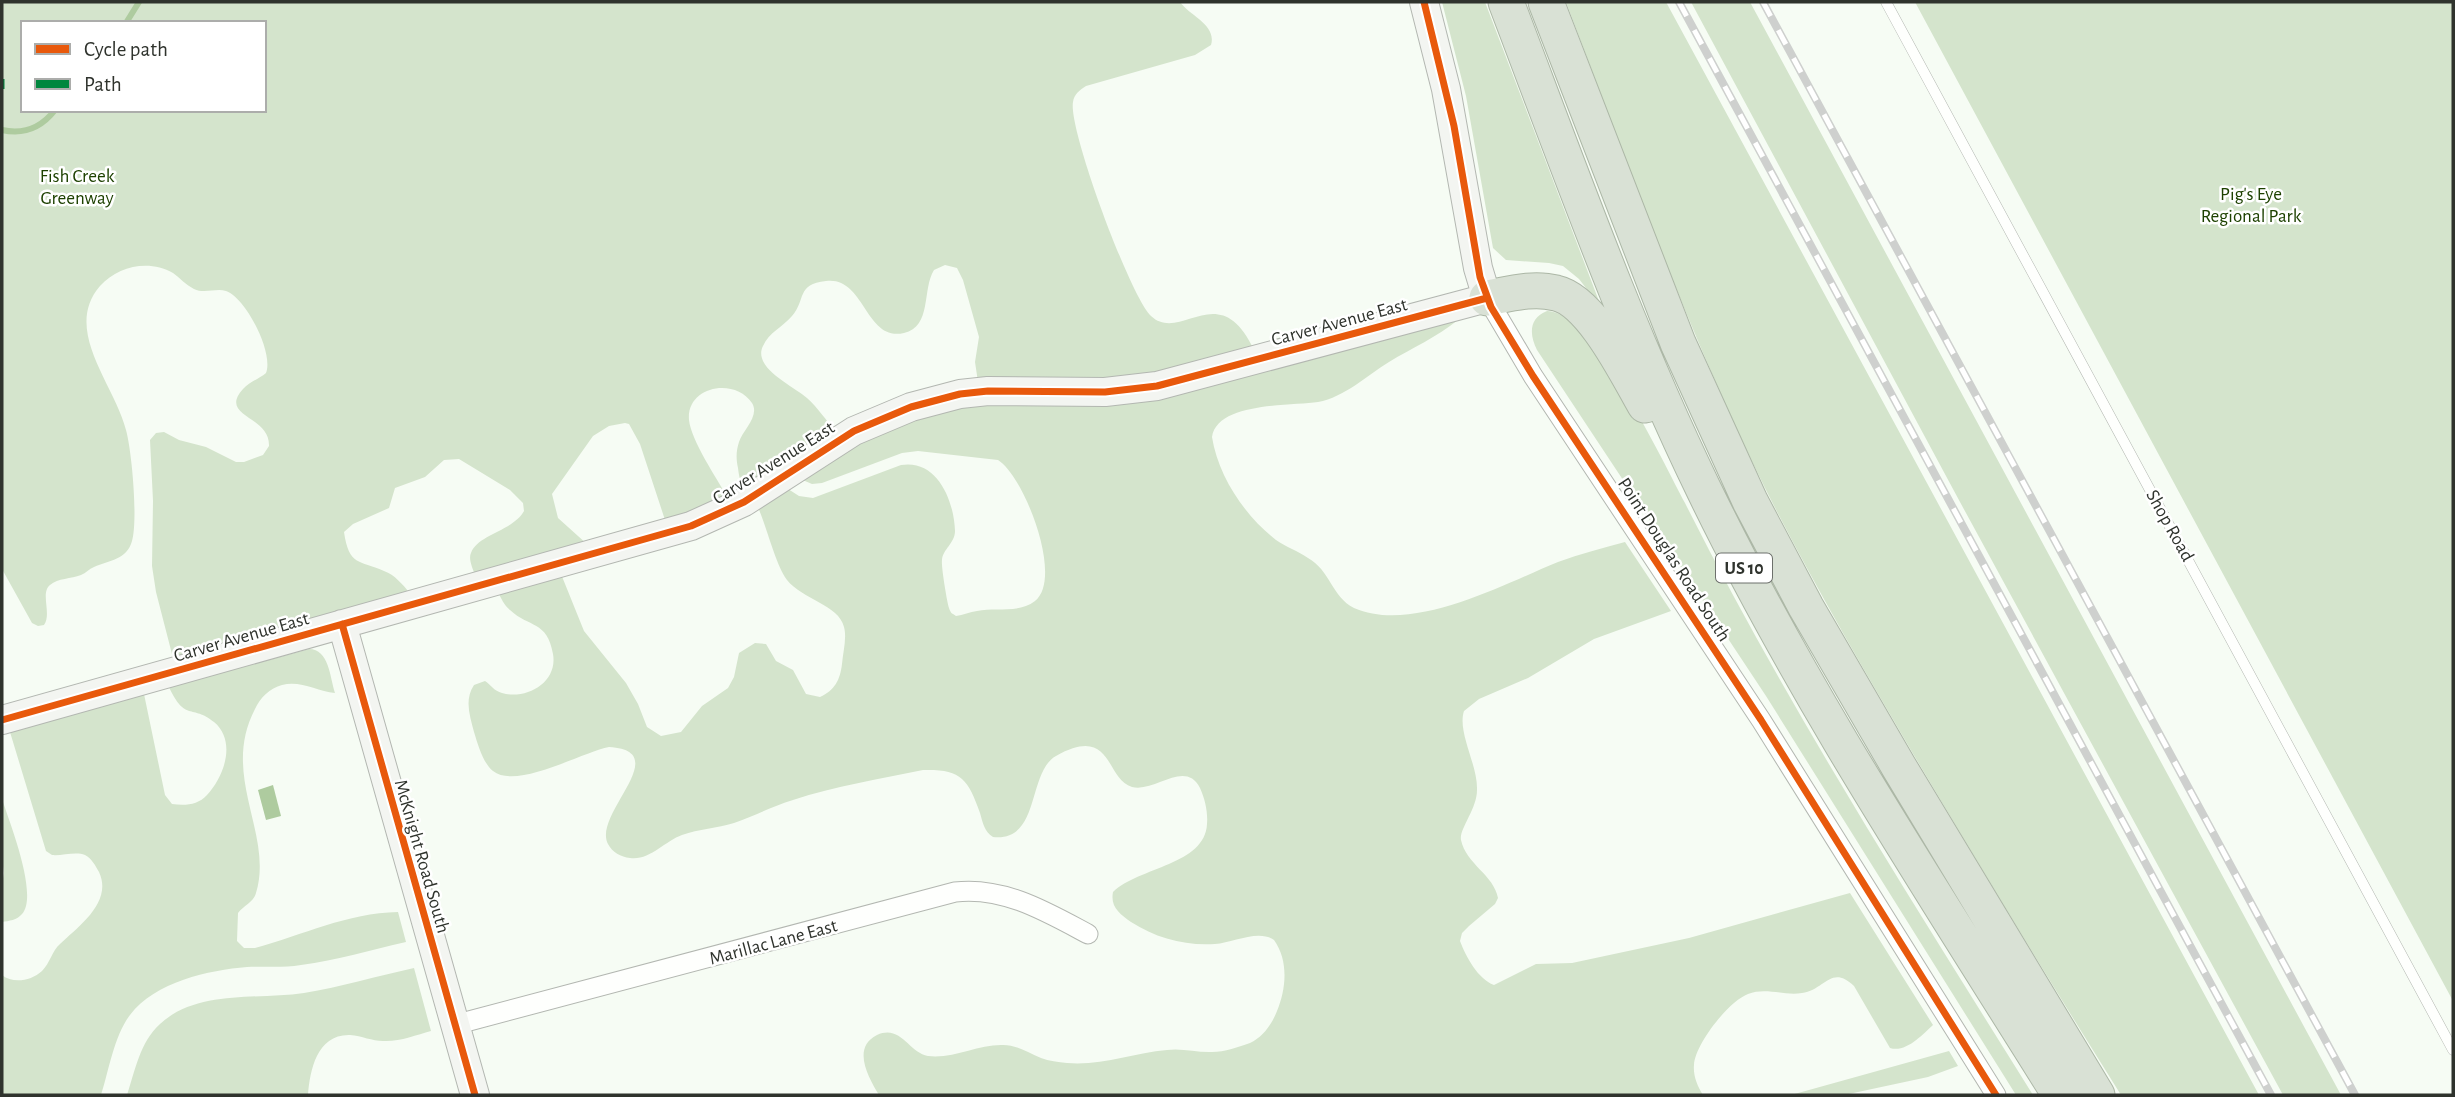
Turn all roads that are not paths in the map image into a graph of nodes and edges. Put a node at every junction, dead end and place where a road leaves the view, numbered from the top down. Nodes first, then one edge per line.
1 (1424, 2) edge
2 (1506, 2) edge
3 (1546, 2) edge
4 (1886, 2) edge
5 (1487, 298) junction
6 (1749, 580) junction
7 (342, 624) junction
8 (2, 720) edge
9 (1088, 934) dead end
10 (454, 1025) junction
11 (2453, 1050) edge
12 (475, 1095) edge
13 (1996, 1095) edge
14 (2060, 1095) edge
15 (2097, 1095) edge

1 - 5 street, Point Douglas Road South
2 - 6 highway, US 10
3 - 15 highway, US 10
4 - 11 lane, Shop Road
5 - 6 highway
5 - 7 street, Carver Avenue East
5 - 13 street, Point Douglas Road South
6 - 14 highway, US 10
7 - 8 street, Carver Avenue East
7 - 10 street, McKnight Road South
9 - 10 street, Marillac Lane East
10 - 12 street, McKnight Road South

